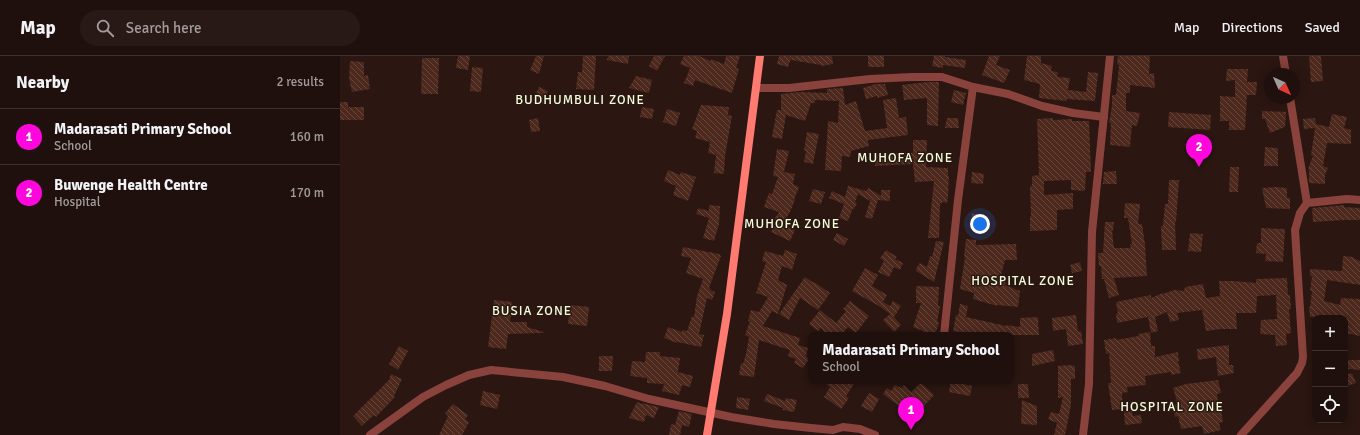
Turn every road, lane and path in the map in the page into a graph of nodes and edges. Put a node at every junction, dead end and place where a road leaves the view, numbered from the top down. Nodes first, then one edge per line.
1 (760, 56) edge
2 (1110, 56) edge
3 (1284, 56) edge
4 (1285, 68) edge
5 (973, 87) junction
6 (756, 88) junction
7 (1291, 104) edge
8 (1104, 117) junction
9 (1360, 200) edge
10 (1307, 203) junction
11 (944, 332) edge
12 (711, 412) junction
13 (370, 435) edge
14 (707, 435) edge
15 (875, 435) edge
16 (1083, 435) edge
17 (1241, 435) edge

1 - 6 main road
2 - 8 street
3 - 4 street
5 - 6 street
5 - 8 street
5 - 11 street
6 - 12 main road
7 - 10 street
8 - 16 street
9 - 10 street
10 - 17 street
12 - 13 street
12 - 14 main road
12 - 15 street

